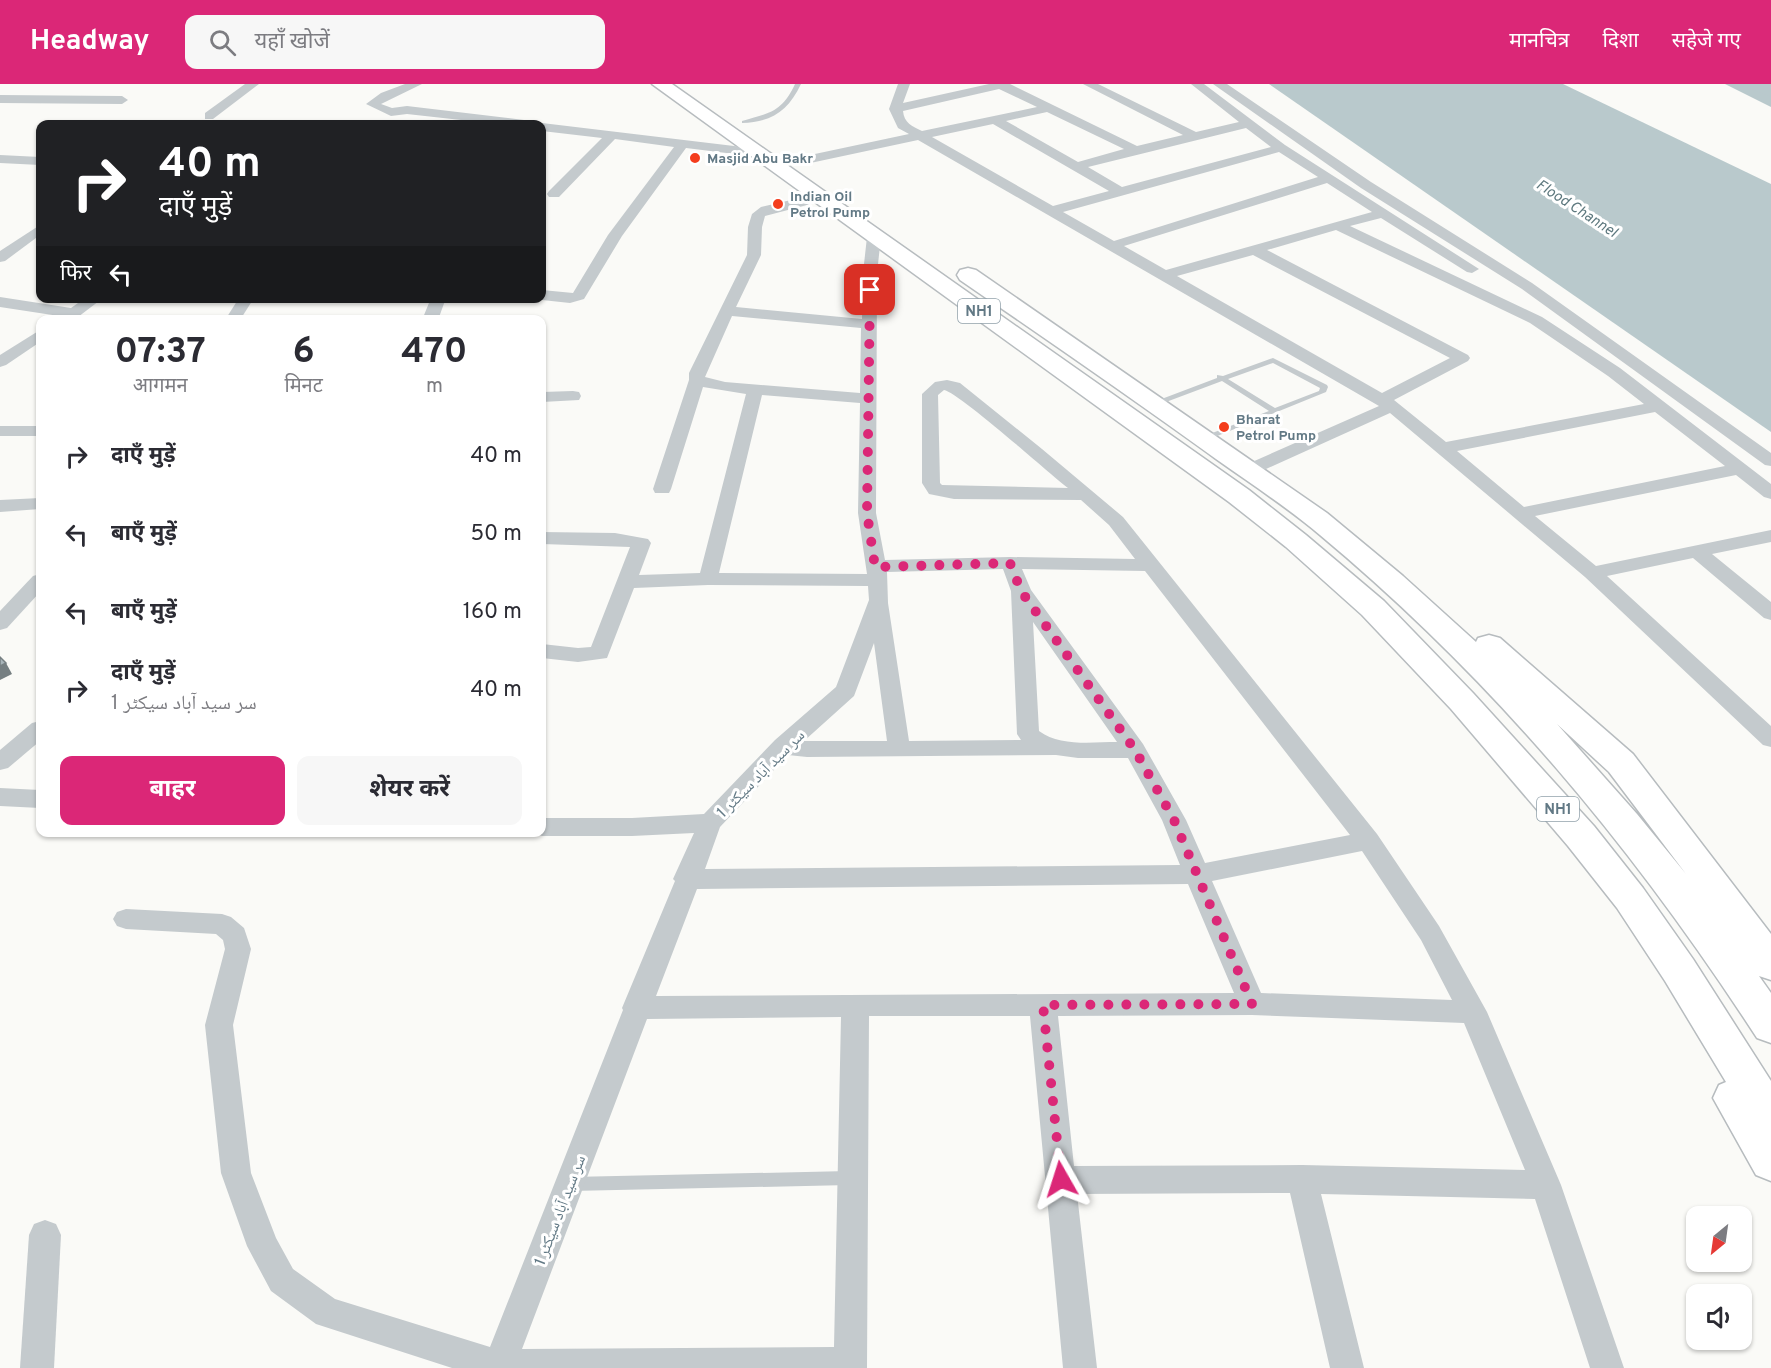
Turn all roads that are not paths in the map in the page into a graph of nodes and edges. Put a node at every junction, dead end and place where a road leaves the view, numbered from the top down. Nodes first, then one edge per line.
1 (253, 84) edge
2 (416, 84) edge
3 (661, 84) edge
4 (689, 84) edge
5 (798, 84) edge
6 (904, 84) edge
7 (1003, 84) edge
8 (1089, 84) edge
9 (84, 85) edge
10 (1192, 86) edge
11 (1215, 89) edge
12 (0, 99) edge
13 (56, 99) junction
14 (122, 100) dead end
15 (1049, 108) junction
16 (895, 109) junction
17 (391, 112) junction
18 (208, 116) dead end
19 (994, 118) junction
20 (378, 120) dead end
21 (491, 120) edge
22 (744, 122) junction
23 (1250, 123) junction
24 (546, 127) edge
25 (612, 135) junction
26 (919, 135) junction
27 (1194, 136) junction
28 (682, 144) junction
29 (1281, 148) junction
30 (1136, 150) junction
31 (759, 153) junction
32 (0, 159) edge
33 (36, 161) edge
34 (801, 161) junction
35 (1075, 167) junction
36 (1330, 178) junction
37 (1121, 192) junction
38 (554, 194) dead end
39 (821, 197) junction
40 (1053, 210) junction
41 (1382, 213) junction
42 (1338, 226) junction
43 (36, 232) edge
44 (908, 234) dead end
45 (874, 237) junction
46 (1111, 246) junction
47 (1253, 249) junction
48 (0, 258) edge
49 (947, 261) dead end
50 (1165, 275) junction
51 (1487, 278) dead end
52 (1502, 288) dead end
53 (546, 295) edge
54 (0, 302) edge
55 (88, 303) edge
56 (727, 311) junction
57 (63, 315) edge
58 (70, 315) edge
59 (1536, 320) junction
60 (870, 324) junction
61 (36, 338) edge
62 (0, 362) edge
63 (1220, 377) junction
64 (697, 380) junction
65 (755, 390) junction
66 (573, 396) dead end
67 (546, 397) edge
68 (868, 399) junction
69 (1155, 403) junction
70 (1386, 403) junction
71 (1658, 406) junction
72 (1275, 411) junction
73 (0, 431) edge
74 (36, 431) edge
75 (1205, 439) junction
76 (1444, 448) junction
77 (1771, 461) edge
78 (1740, 469) junction
79 (1249, 470) junction
80 (662, 489) dead end
81 (1771, 493) edge
82 (1086, 494) junction
83 (36, 504) edge
84 (0, 506) edge
85 (1277, 507) junction
86 (1521, 513) junction
87 (1771, 536) edge
88 (546, 538) edge
89 (1696, 551) junction
90 (1010, 563) junction
91 (1150, 565) junction
92 (1592, 573) junction
93 (708, 579) junction
94 (624, 582) junction
95 (877, 582) junction
96 (36, 584) edge
97 (1021, 591) junction
98 (1771, 613) edge
99 (0, 623) edge
100 (546, 652) edge
101 (36, 732) edge
102 (1771, 739) edge
103 (783, 746) junction
104 (898, 748) junction
105 (1053, 748) junction
106 (1135, 750) junction
107 (0, 762) edge
108 (0, 797) edge
109 (36, 798) edge
110 (710, 823) junction
111 (546, 827) edge
112 (1368, 841) junction
113 (1198, 874) junction
114 (686, 879) junction
115 (126, 919) dead end
116 (1771, 964) edge
117 (1252, 1004) junction
118 (855, 1005) junction
119 (1043, 1005) junction
120 (636, 1008) junction
121 (1473, 1012) junction
122 (1771, 1026) edge
123 (1771, 1118) edge
124 (1771, 1161) edge
125 (853, 1178) junction
126 (1061, 1179) junction
127 (1302, 1179) junction
128 (569, 1184) junction
129 (1546, 1185) junction
130 (45, 1235) dead end
131 (850, 1366) edge
132 (499, 1367) edge
133 (37, 1368) edge
134 (1080, 1368) edge
135 (1347, 1368) edge
136 (1607, 1368) edge

1 - 18 street
2 - 17 street
3 - 31 highway, NH1
4 - 22 highway
5 - 22 lane
6 - 16 street
7 - 15 street
7 - 16 street
8 - 27 street
9 - 13 street
10 - 11 street
11 - 23 street
11 - 77 street
12 - 13 street
13 - 14 street
15 - 19 street
15 - 30 street
16 - 26 street
17 - 20 street
17 - 21 street
19 - 26 street
19 - 35 street
22 - 34 highway
23 - 27 street
23 - 29 street
24 - 25 street
25 - 28 street
25 - 38 street
26 - 34 street
26 - 40 street
27 - 30 street
28 - 31 street
28 - 53 street
29 - 36 street
29 - 37 street
30 - 35 street
31 - 39 highway, NH1
32 - 33 street
34 - 44 highway
35 - 37 street
36 - 41 street
36 - 46 street
37 - 40 street
39 - 45 highway, NH1
39 - 56 street
40 - 46 street
41 - 42 street
41 - 51 street
42 - 47 street
42 - 59 street
43 - 48 street
45 - 60 street, سر سید آباد سیکٹر 1
45 - 85 highway, NH1
46 - 50 street
47 - 50 street
47 - 70 street
49 - 69 highway, NH1
50 - 70 street
52 - 59 street
54 - 57 street
55 - 58 street
56 - 60 street
56 - 64 street
59 - 71 street
60 - 68 street, سر سید آباد سیکٹر 1
61 - 62 street
63 - 69 lane
63 - 72 lane
63 - 72 lane
64 - 65 street
64 - 80 street
65 - 68 street
65 - 93 street
66 - 67 street
68 - 95 street, سر سید آباد سیکٹر 1
69 - 75 highway, NH1
70 - 76 street
70 - 79 street
71 - 76 street
71 - 78 street
72 - 75 lane
73 - 74 street
75 - 79 highway, NH1
76 - 86 street
78 - 81 street
78 - 86 street
79 - 85 highway, NH1
82 - 82 street
82 - 91 street
83 - 84 street
85 - 116 highway
85 - 122 highway, NH1
85 - 123 highway, NH1
85 - 124 highway
86 - 92 street
87 - 89 street
88 - 94 street
89 - 92 street
89 - 98 street
90 - 91 street
90 - 95 street
90 - 97 street
91 - 112 street
92 - 102 street
93 - 94 street
93 - 95 street
94 - 100 street
95 - 103 street, سر سید آباد سیکٹر 1
95 - 104 street
96 - 99 street
97 - 105 street
97 - 106 street
101 - 107 street
103 - 104 street
103 - 110 street, سر سید آباد سیکٹر 1
104 - 105 street
105 - 106 street
106 - 113 street
108 - 109 street
110 - 111 street
110 - 114 street, سر سید آباد سیکٹر 1
112 - 113 street
112 - 121 street
113 - 114 street
113 - 117 street
114 - 120 street, سر سید آباد سیکٹر 1
115 - 132 street
117 - 119 street
117 - 121 street
118 - 119 street
118 - 120 street
118 - 125 street
119 - 126 street
120 - 128 street, سر سید آباد سیکٹر 1
121 - 129 street
125 - 128 lane
125 - 131 street
126 - 127 street
126 - 134 street
127 - 129 street
127 - 135 street
128 - 132 street, سر سید آباد سیکٹر 1
129 - 136 street
130 - 133 street
131 - 132 street

